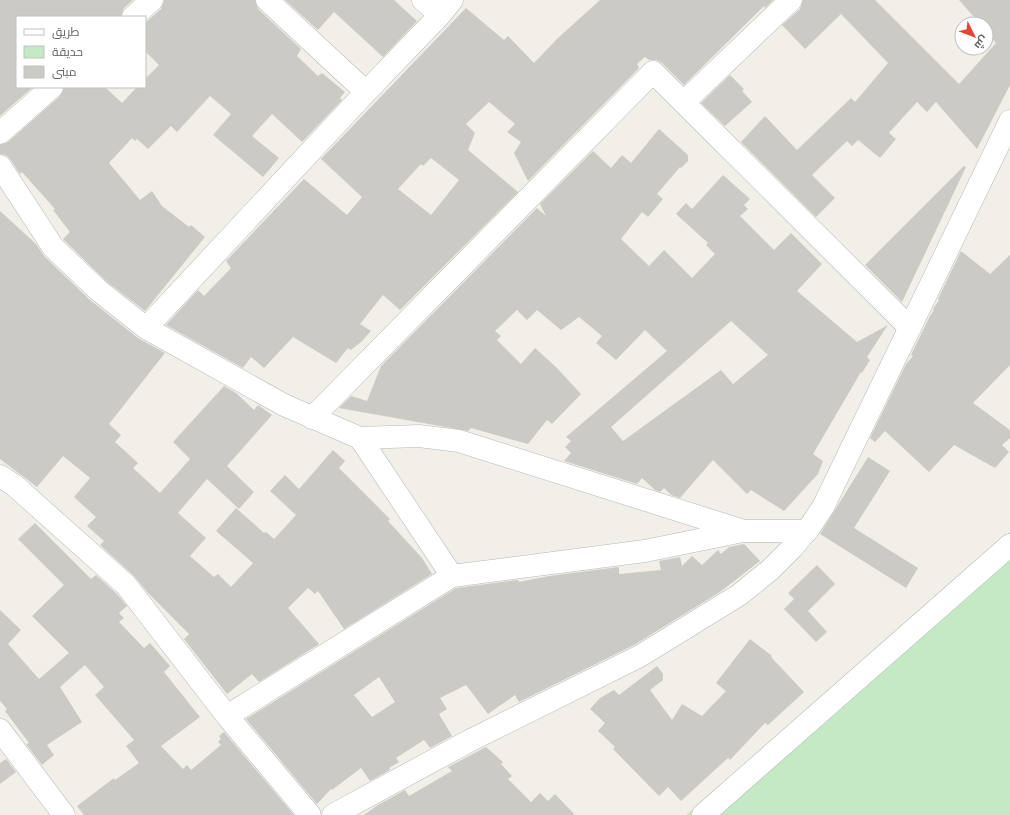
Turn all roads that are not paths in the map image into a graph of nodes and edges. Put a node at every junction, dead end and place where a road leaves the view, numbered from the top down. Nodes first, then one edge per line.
1 (152, 0) edge
2 (267, 0) edge
3 (423, 0) edge
4 (790, 0) edge
5 (446, 8) edge
6 (134, 16) edge
7 (51, 88) edge
8 (366, 92) junction
9 (684, 102) junction
10 (1010, 121) edge
11 (0, 133) edge
12 (0, 166) edge
13 (146, 328) junction
14 (910, 328) junction
15 (312, 418) junction
16 (360, 438) junction
17 (0, 476) edge
18 (807, 530) junction
19 (744, 531) junction
20 (1010, 544) edge
21 (452, 576) junction
22 (227, 716) junction
23 (0, 730) edge
24 (64, 815) edge
25 (310, 815) edge
26 (333, 815) edge
27 (703, 815) edge

1 - 6 street
2 - 8 street
3 - 5 street
4 - 9 street
5 - 8 street
7 - 11 street
8 - 13 street
9 - 14 street
9 - 15 street
10 - 14 street
12 - 13 street
13 - 15 street
14 - 18 street
15 - 16 street
16 - 19 street
16 - 21 street
17 - 22 street
18 - 19 street
18 - 26 street
19 - 21 street
20 - 27 street
21 - 22 street
22 - 25 street
23 - 24 street

